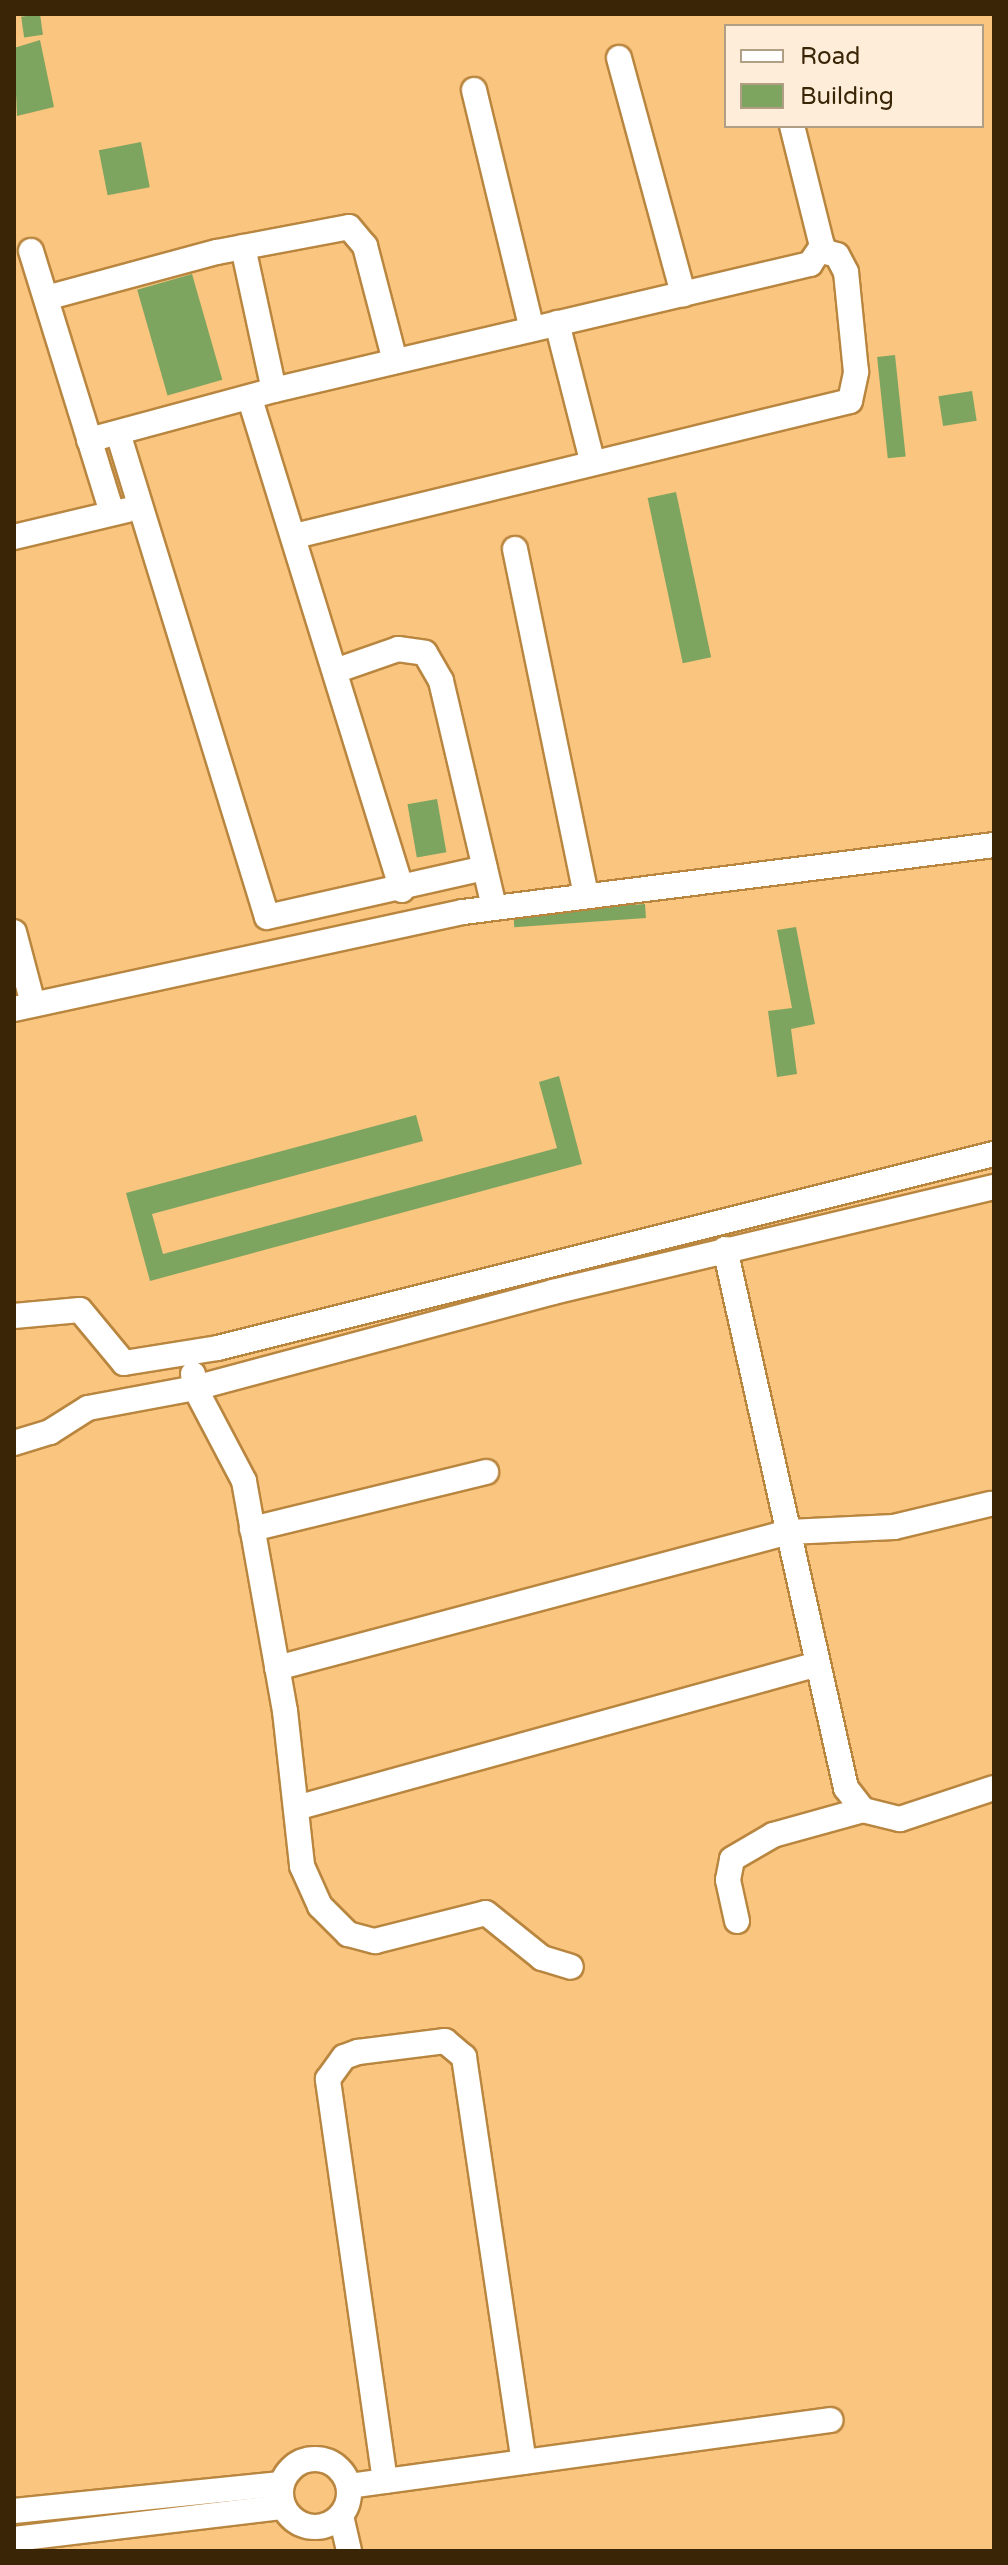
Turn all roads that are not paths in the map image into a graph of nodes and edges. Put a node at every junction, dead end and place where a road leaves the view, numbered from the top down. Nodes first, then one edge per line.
1 (619, 58) dead end
2 (474, 90) dead end
3 (792, 128) edge
4 (243, 247) junction
5 (31, 251) dead end
6 (822, 251) junction
7 (683, 294) junction
8 (46, 298) junction
9 (557, 323) junction
10 (532, 329) junction
11 (395, 361) junction
12 (274, 390) junction
13 (250, 399) junction
14 (118, 433) junction
15 (89, 440) junction
16 (592, 460) junction
17 (137, 508) junction
18 (112, 513) junction
19 (295, 536) junction
20 (14, 537) edge
21 (515, 549) dead end
22 (335, 671) junction
23 (994, 845) edge
24 (485, 868) junction
25 (402, 890) junction
26 (586, 895) junction
27 (494, 907) junction
28 (14, 932) edge
29 (23, 1006) edge
30 (994, 1154) edge
31 (994, 1187) edge
32 (725, 1249) junction
33 (14, 1316) edge
34 (192, 1351) junction
35 (195, 1388) junction
36 (14, 1443) edge
37 (486, 1472) dead end
38 (990, 1504) dead end
39 (252, 1529) junction
40 (789, 1532) junction
41 (818, 1664) junction
42 (277, 1668) junction
43 (994, 1788) edge
44 (296, 1808) junction
45 (863, 1810) junction
46 (737, 1921) dead end
47 (571, 1967) dead end
48 (831, 2420) dead end
49 (524, 2462) junction
50 (385, 2481) junction
51 (349, 2486) junction
52 (282, 2496) junction
53 (14, 2511) edge
54 (341, 2516) junction
55 (14, 2539) edge
56 (314, 2540) edge
57 (349, 2551) edge

1 - 7 street
2 - 10 street
3 - 6 street
4 - 8 street
4 - 11 street
4 - 12 street
5 - 8 street
6 - 7 street
6 - 16 street
7 - 9 street
8 - 15 street
9 - 10 street
9 - 16 street
10 - 11 street
11 - 12 street
12 - 13 street
13 - 14 street
13 - 19 street
14 - 15 street
14 - 17 street
15 - 18 street
16 - 19 street
17 - 18 street
17 - 25 street
18 - 20 street
19 - 22 street
21 - 26 street
22 - 24 street
22 - 25 street
23 - 26 street
24 - 25 street
24 - 27 street
26 - 27 street
27 - 29 street
28 - 29 street
30 - 34 street
31 - 32 street
32 - 35 street
32 - 40 street
33 - 34 street
34 - 35 street
35 - 36 street
35 - 39 street
37 - 39 street
38 - 40 street
39 - 42 street
40 - 41 street
40 - 42 street
41 - 44 street
41 - 45 street
42 - 44 street
43 - 45 street
44 - 47 street
45 - 46 street
48 - 49 street
49 - 50 street
49 - 50 street
50 - 51 street
51 - 52 street
51 - 54 street
52 - 53 street
52 - 55 street
52 - 56 street
54 - 56 street
54 - 57 street

